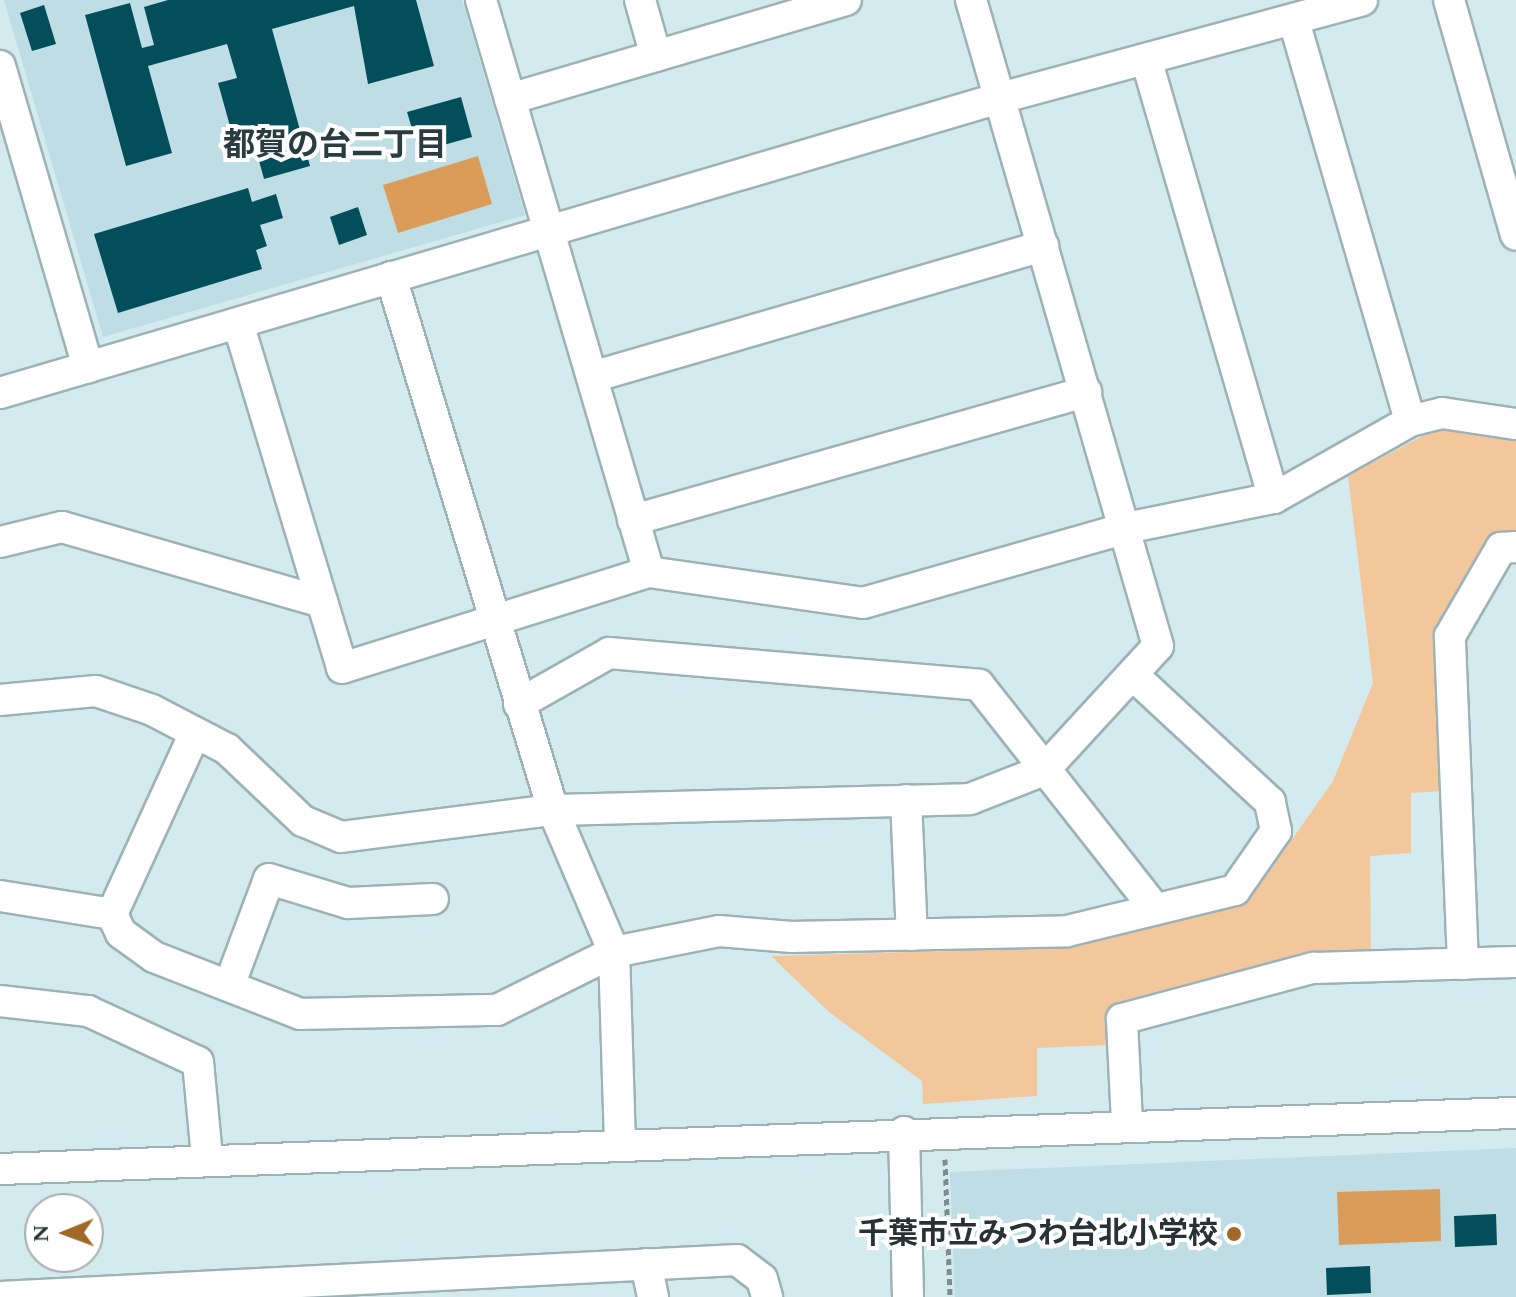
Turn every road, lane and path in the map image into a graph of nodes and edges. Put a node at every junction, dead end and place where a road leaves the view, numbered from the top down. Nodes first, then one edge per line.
1 (481, 0) edge
2 (640, 0) edge
3 (846, 0) edge
4 (971, 0) edge
5 (1362, 0) edge
6 (1449, 0) edge
7 (800, 6) edge
8 (1294, 21) junction
9 (656, 56) junction
10 (1147, 62) junction
11 (0, 66) edge
12 (1000, 98) junction
13 (510, 99) junction
14 (549, 231) junction
15 (1516, 235) edge
16 (1043, 246) junction
17 (391, 277) junction
18 (238, 323) junction
19 (88, 367) junction
20 (592, 377) junction
21 (1086, 392) junction
22 (0, 393) edge
23 (1410, 421) junction
24 (1516, 424) edge
25 (1274, 498) junction
26 (633, 520) junction
27 (1126, 528) junction
28 (0, 542) edge
29 (1516, 547) edge
30 (649, 572) junction
31 (322, 602) junction
32 (493, 622) junction
33 (1134, 676) junction
34 (0, 700) edge
35 (519, 704) junction
36 (195, 733) junction
37 (1044, 770) junction
38 (906, 800) junction
39 (553, 810) junction
40 (0, 896) edge
41 (433, 899) dead end
42 (1155, 909) junction
43 (112, 914) junction
44 (912, 935) junction
45 (614, 952) junction
46 (1516, 962) edge
47 (1463, 964) junction
48 (229, 986) junction
49 (0, 1001) edge
50 (1516, 1113) edge
51 (1127, 1123) junction
52 (944, 1130) junction
53 (904, 1132) junction
54 (620, 1143) junction
55 (207, 1158) junction
56 (0, 1169) edge
57 (646, 1264) junction
58 (516, 1283) edge
59 (371, 1286) edge
60 (241, 1289) edge
61 (104, 1292) edge
62 (0, 1297) edge
63 (653, 1297) edge
64 (767, 1297) edge
65 (908, 1297) edge
66 (950, 1297) edge

1 - 13 street
2 - 9 street
3 - 7 street
4 - 12 street
5 - 8 street
6 - 15 street
7 - 9 street
8 - 10 street
8 - 23 street
9 - 13 street
10 - 12 street
10 - 25 street
11 - 19 street
12 - 14 street
12 - 16 street
13 - 14 street
14 - 17 street
14 - 20 street
16 - 20 street
16 - 21 street
17 - 18 street
17 - 32 street
18 - 19 street
18 - 31 street
19 - 22 street
20 - 26 street
21 - 26 street
21 - 27 street
23 - 24 street
23 - 25 street
25 - 27 street
26 - 30 street
27 - 30 street
27 - 33 street
28 - 31 street
29 - 47 street
30 - 32 street
31 - 32 street
32 - 35 street
33 - 37 street
33 - 42 street
34 - 36 street
35 - 37 street
35 - 39 street
36 - 39 street
36 - 43 street
37 - 38 street
37 - 42 street
38 - 39 street
38 - 44 street
39 - 45 street
40 - 43 street
41 - 48 street
42 - 44 street
43 - 48 street
44 - 45 street
45 - 48 street
45 - 54 street
46 - 47 street
47 - 51 street
49 - 55 street
50 - 51 street
51 - 52 street
52 - 53 street
52 - 66 path
53 - 54 street
53 - 65 street
54 - 55 street
55 - 56 street
57 - 58 street
57 - 63 street
57 - 64 street
58 - 59 street
59 - 60 street
60 - 61 street
61 - 62 street

